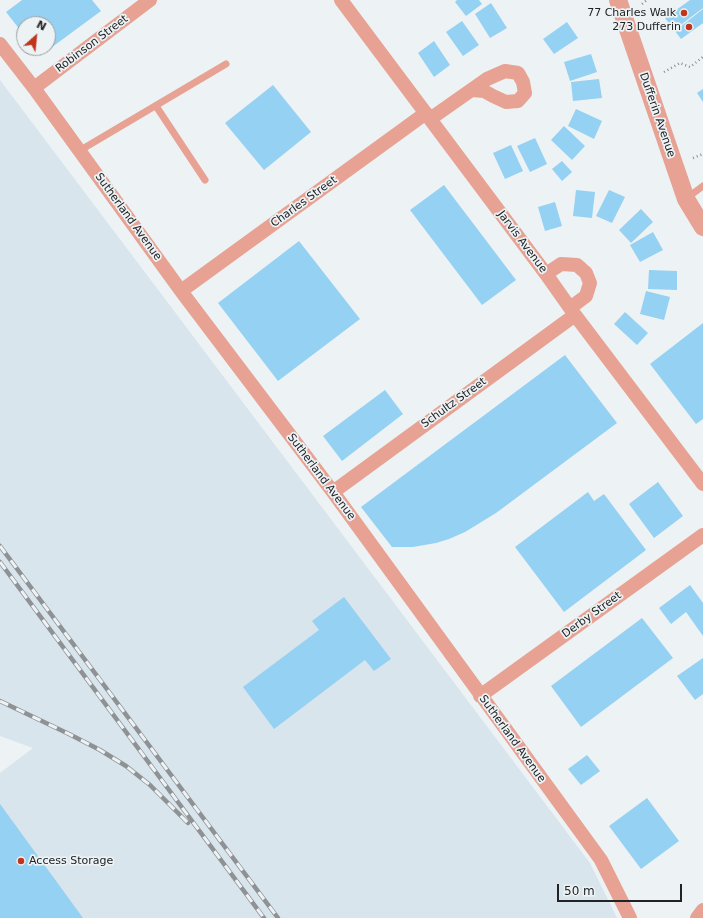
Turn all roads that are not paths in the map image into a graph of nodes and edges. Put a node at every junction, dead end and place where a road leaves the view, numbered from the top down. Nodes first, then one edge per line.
1 (150, 0) edge
2 (341, 0) edge
3 (618, 0) edge
4 (0, 44) edge
5 (226, 64) dead end
6 (34, 88) junction
7 (472, 90) dead end
8 (156, 106) junction
9 (428, 116) junction
10 (79, 151) junction
11 (205, 180) dead end
12 (703, 186) edge
13 (686, 199) junction
14 (703, 227) edge
15 (546, 274) junction
16 (181, 291) junction
17 (573, 312) junction
18 (703, 484) edge
19 (333, 492) junction
20 (703, 535) edge
21 (480, 696) junction
22 (703, 910) edge
23 (630, 918) edge
24 (697, 918) edge

1 - 6 street, Robinson Street
2 - 9 street, Jarvis Avenue
3 - 13 street, Dufferin Avenue
4 - 6 street, Sutherland Avenue
5 - 8 lane
6 - 10 street, Sutherland Avenue
7 - 9 street, Charles Street
8 - 10 lane
8 - 11 lane
9 - 15 street, Jarvis Avenue
9 - 16 street, Charles Street
10 - 16 street, Sutherland Avenue
12 - 13 lane
13 - 14 street, Dufferin Avenue
15 - 17 street, Jarvis Avenue
15 - 17 street, Schultz Street
16 - 19 street, Sutherland Avenue
17 - 18 street, Jarvis Avenue
17 - 19 street, Schultz Street
19 - 21 street, Sutherland Avenue
20 - 21 street, Derby Street
21 - 23 street, Sutherland Avenue
22 - 24 street

